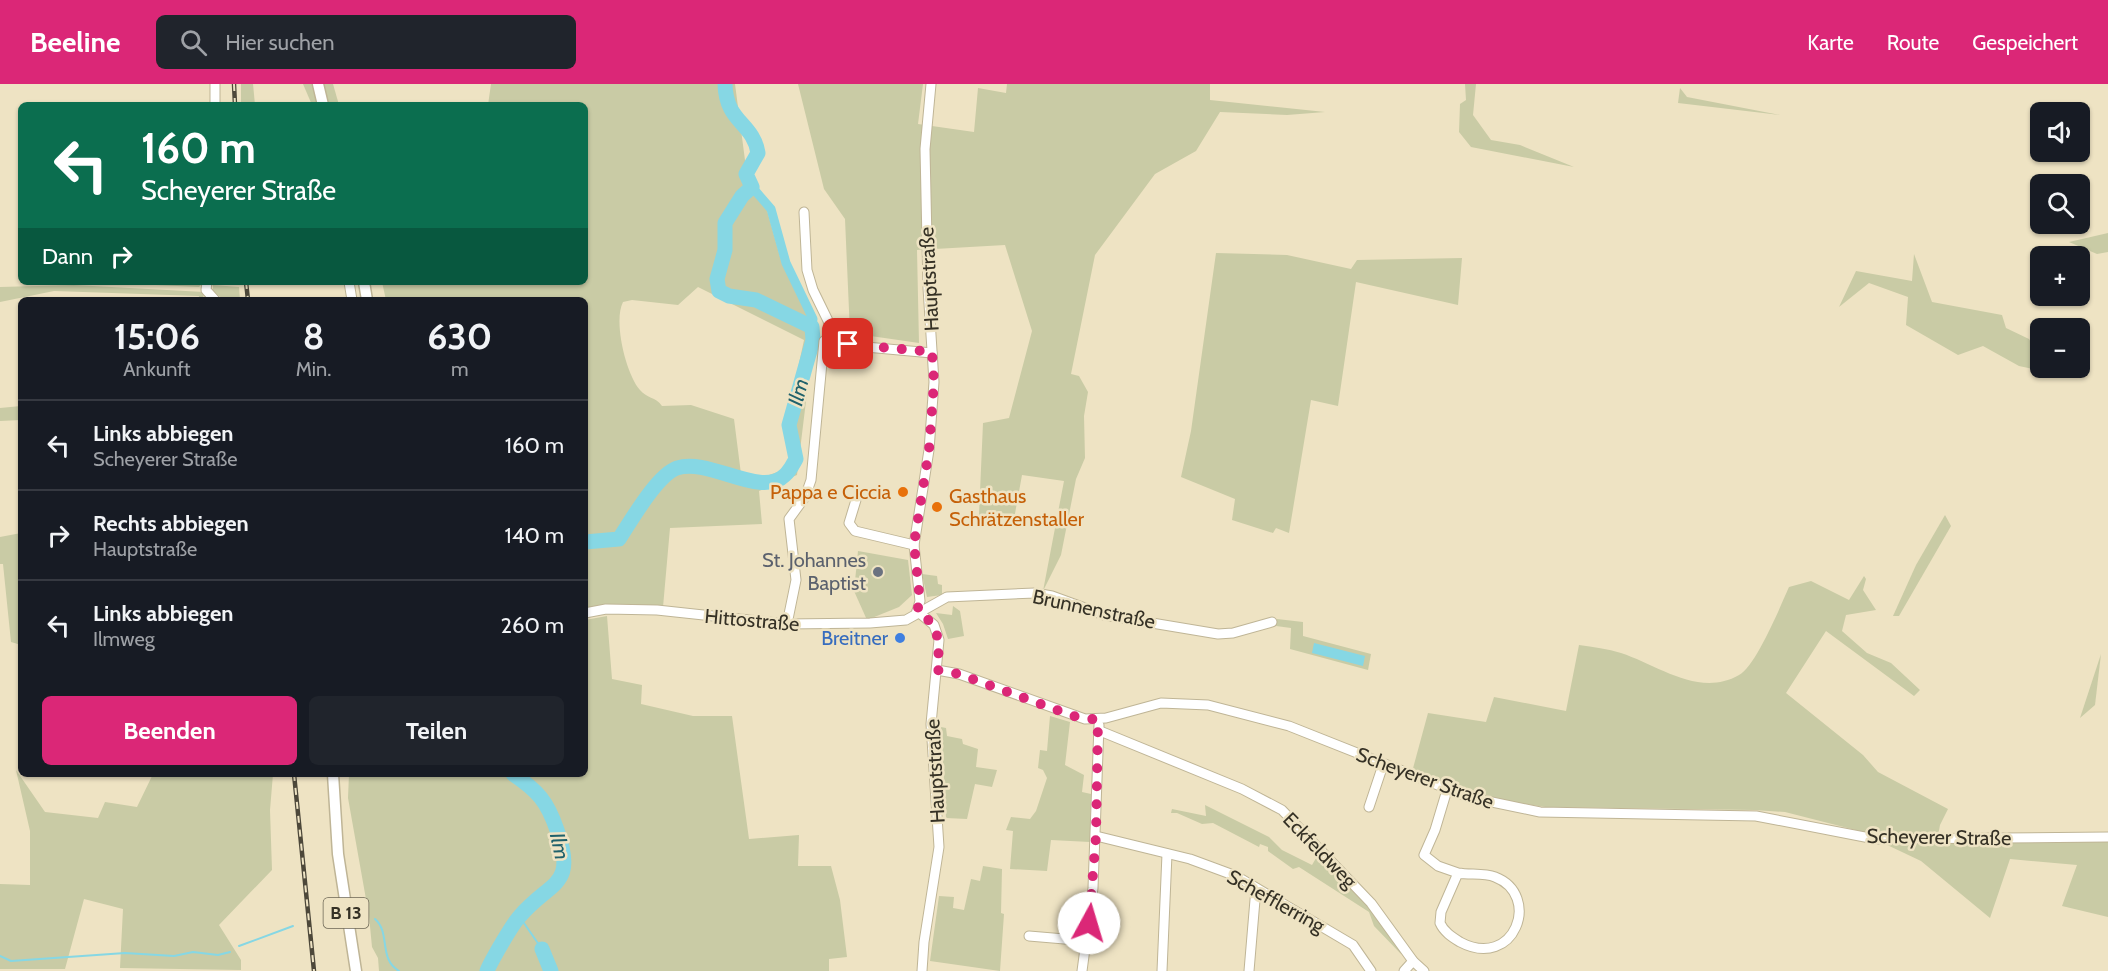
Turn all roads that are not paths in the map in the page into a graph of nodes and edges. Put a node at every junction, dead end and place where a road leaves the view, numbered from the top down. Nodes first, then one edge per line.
1 (215, 84) edge
2 (318, 84) edge
3 (931, 84) edge
4 (215, 102) edge
5 (322, 102) edge
6 (804, 212) dead end
7 (834, 333) junction
8 (932, 352) junction
9 (856, 500) dead end
10 (914, 544) junction
11 (917, 611) junction
12 (588, 612) edge
13 (1272, 622) dead end
14 (787, 624) junction
15 (937, 670) junction
16 (1098, 720) junction
17 (1100, 731) junction
18 (1383, 765) junction
19 (333, 777) edge
20 (1447, 790) junction
21 (1369, 807) dead end
22 (1096, 836) junction
23 (2108, 837) edge
24 (1167, 854) junction
25 (1458, 873) junction
26 (1256, 888) junction
27 (1029, 936) dead end
28 (1088, 941) junction
29 (1413, 961) junction
30 (356, 971) edge
31 (922, 971) edge
32 (1082, 971) edge
33 (1162, 971) edge
34 (1249, 971) edge
35 (1371, 971) edge
36 (1404, 971) edge
37 (1424, 971) edge

1 - 4 street
2 - 5 main road
3 - 8 street, Hauptstraße
6 - 7 street
7 - 8 street
7 - 14 street
8 - 10 street, Hauptstraße
9 - 10 street
10 - 11 street, Hauptstraße
11 - 13 street, Brunnenstraße
11 - 14 street, Hittostraße
11 - 15 street, Hauptstraße
12 - 14 street, Hittostraße
15 - 16 street, Scheyerer Straße
15 - 31 street, Hauptstraße
16 - 17 street
16 - 18 street, Scheyerer Straße
17 - 22 street
17 - 29 street, Eckfeldweg
18 - 20 street, Scheyerer Straße
18 - 21 street
19 - 30 main road, B 13
20 - 23 street, Scheyerer Straße
20 - 25 street
22 - 24 street, Schefflerring
22 - 28 street
24 - 26 street, Schefflerring
24 - 33 street
25 - 25 street
26 - 34 street
26 - 35 street, Schefflerring
27 - 28 street
28 - 32 street
29 - 36 street
29 - 37 street, Eckfeldweg

